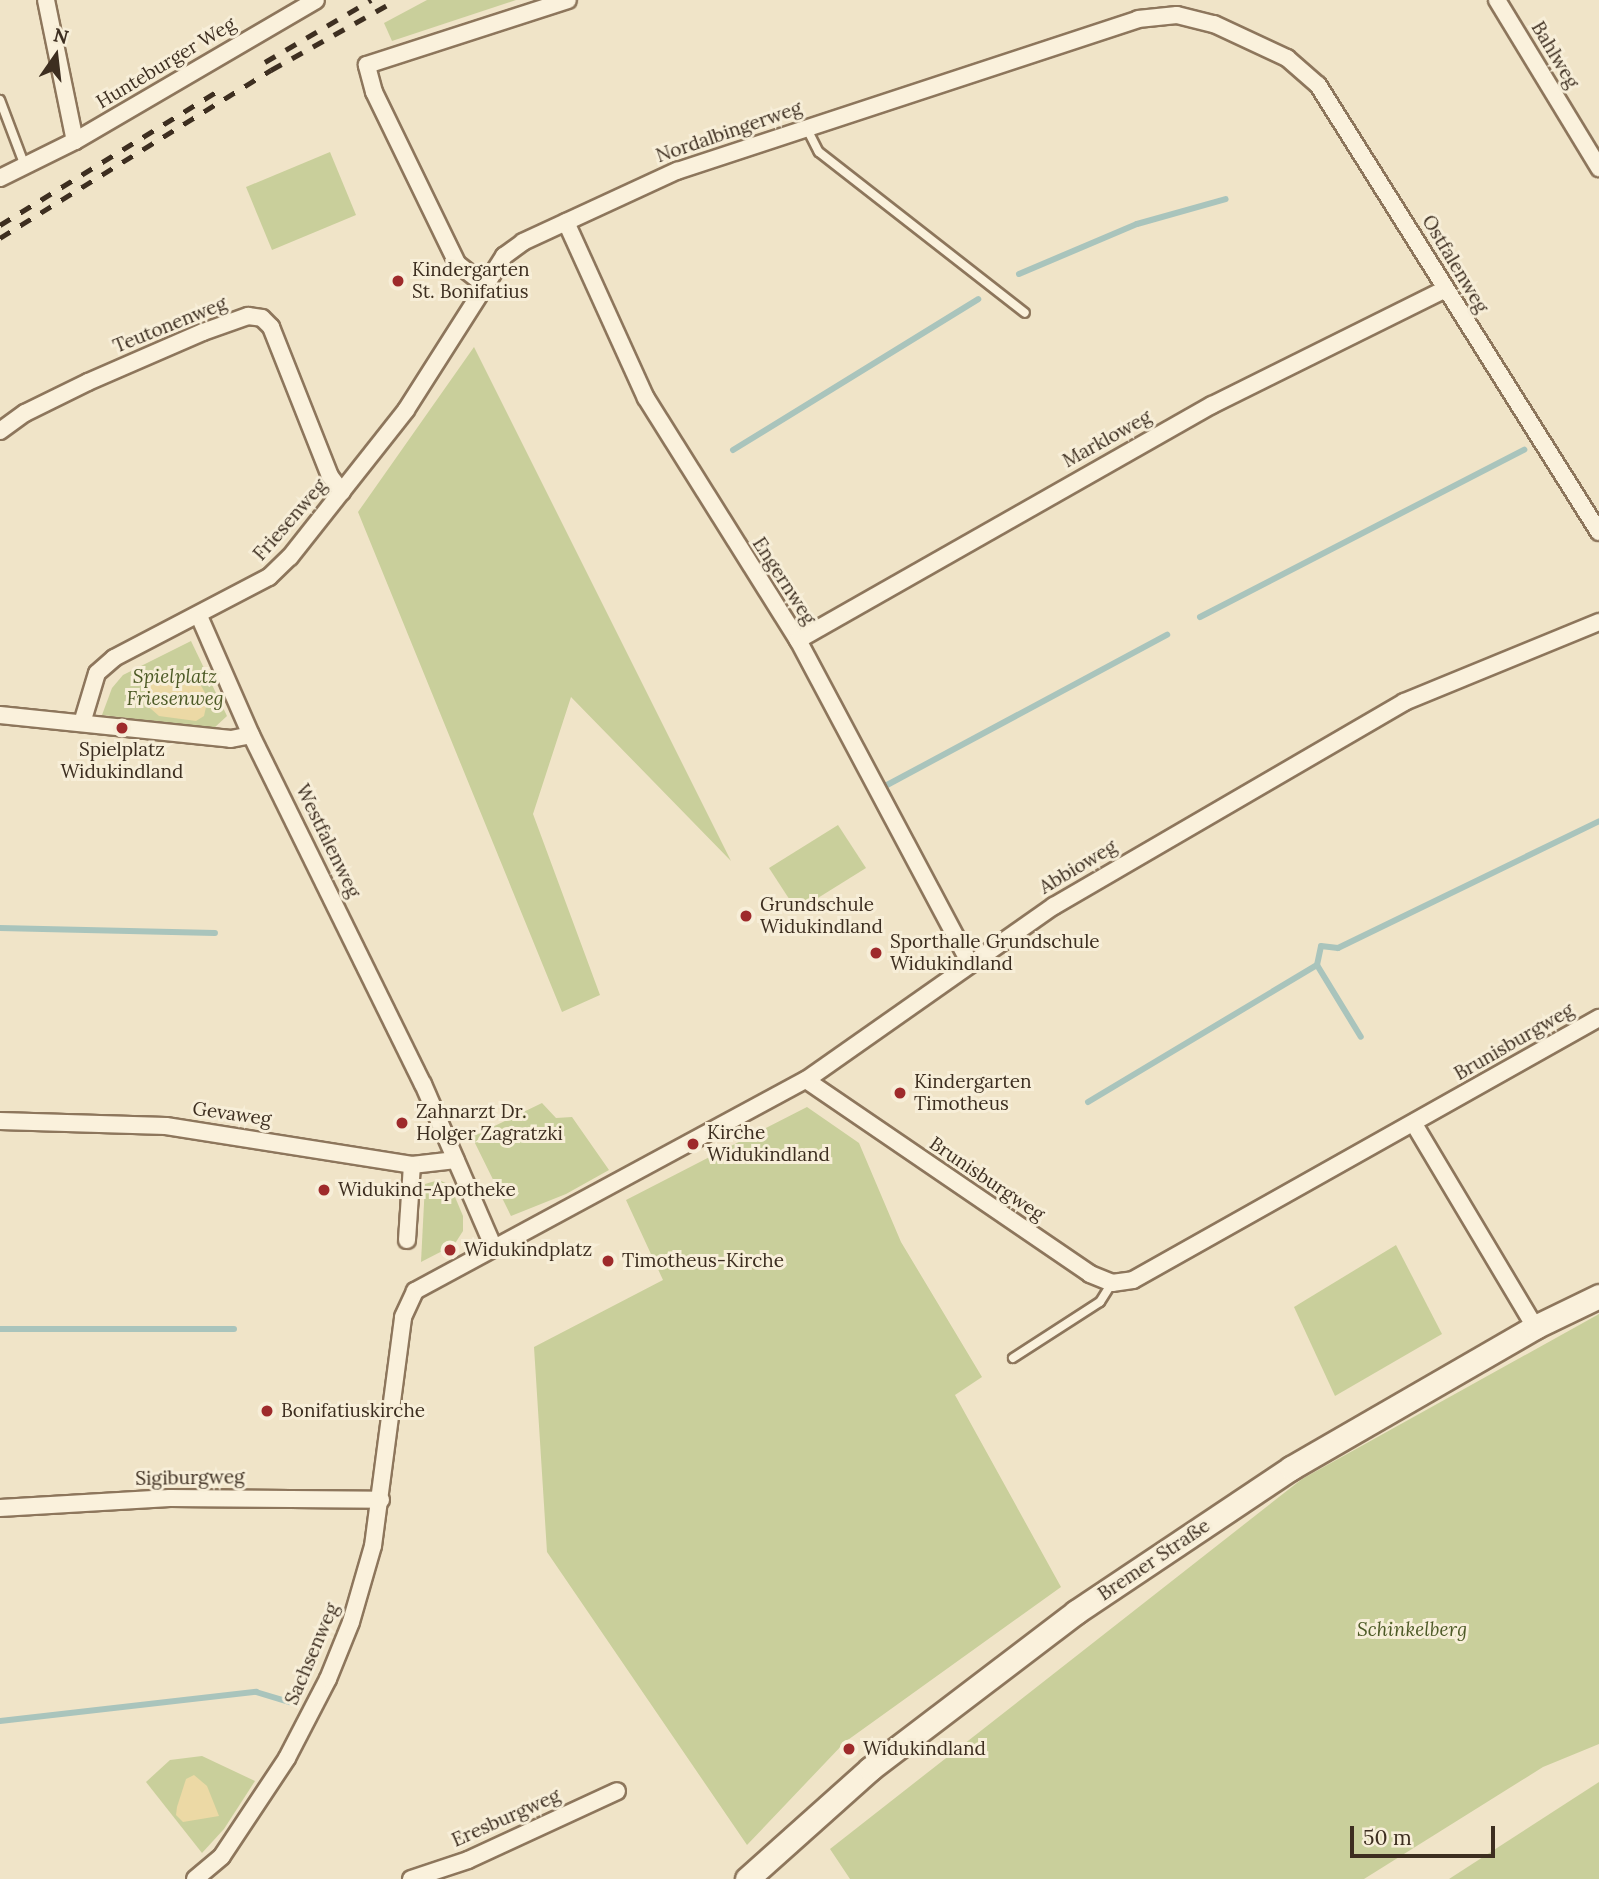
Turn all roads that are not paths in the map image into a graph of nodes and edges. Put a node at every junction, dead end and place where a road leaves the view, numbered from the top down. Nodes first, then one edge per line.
1 (46, 0) edge
2 (316, 0) edge
3 (568, 0) edge
4 (1497, 0) edge
5 (1254, 40) joint
6 (0, 100) edge
7 (806, 127) junction
8 (75, 141) junction
9 (26, 168) junction
10 (1599, 168) edge
11 (0, 178) edge
12 (566, 222) junction
13 (486, 286) junction
14 (1444, 290) junction
15 (1025, 313) dead end
16 (0, 431) edge
17 (342, 492) junction
18 (1599, 532) edge
19 (199, 616) junction
20 (1599, 622) edge
21 (798, 640) junction
22 (0, 715) edge
23 (82, 723) junction
24 (251, 735) junction
25 (969, 962) junction
26 (1599, 1018) edge
27 (806, 1080) junction
28 (0, 1121) edge
29 (1414, 1124) junction
30 (456, 1160) junction
31 (412, 1165) junction
32 (407, 1240) dead end
33 (493, 1246) junction
34 (1112, 1283) junction
35 (1599, 1296) edge
36 (1535, 1327) junction
37 (1013, 1358) dead end
38 (381, 1500) junction
39 (0, 1508) edge
40 (617, 1791) dead end
41 (195, 1879) edge
42 (411, 1879) edge
43 (747, 1879) edge

1 - 8 street, Hunteburger Weg
2 - 8 street, Hunteburger Weg
3 - 13 street
4 - 10 street, Bahlweg
5 - 7 street, Nordalbingerweg
5 - 14 street, Ostfalenweg
6 - 9 lane
7 - 12 street, Nordalbingerweg
7 - 15 lane
8 - 9 street, Hunteburger Weg
9 - 11 street, Hunteburger Weg
12 - 13 street, Nordalbingerweg
12 - 21 street, Engernweg
13 - 17 street, Friesenweg
14 - 18 street, Ostfalenweg
14 - 21 street, Markloweg
16 - 17 street, Teutonenweg
17 - 19 street, Friesenweg
19 - 23 street, Friesenweg
19 - 24 street, Westfalenweg
20 - 25 street, Abbioweg
21 - 25 street, Engernweg
22 - 23 street
23 - 24 street
24 - 30 street, Westfalenweg
25 - 27 street, Abbioweg
26 - 29 street, Brunisburgweg
27 - 33 street, Abbioweg
27 - 34 street, Brunisburgweg
28 - 31 street, Gevaweg
29 - 34 street, Brunisburgweg
29 - 36 street
30 - 31 street, Gevaweg
30 - 33 street
31 - 32 street
33 - 38 street, Sachsenweg
34 - 37 lane
35 - 36 main road, Bremer Straße
36 - 43 main road, Bremer Straße
38 - 39 street, Sigiburgweg
38 - 41 street, Sachsenweg
40 - 42 street, Eresburgweg

